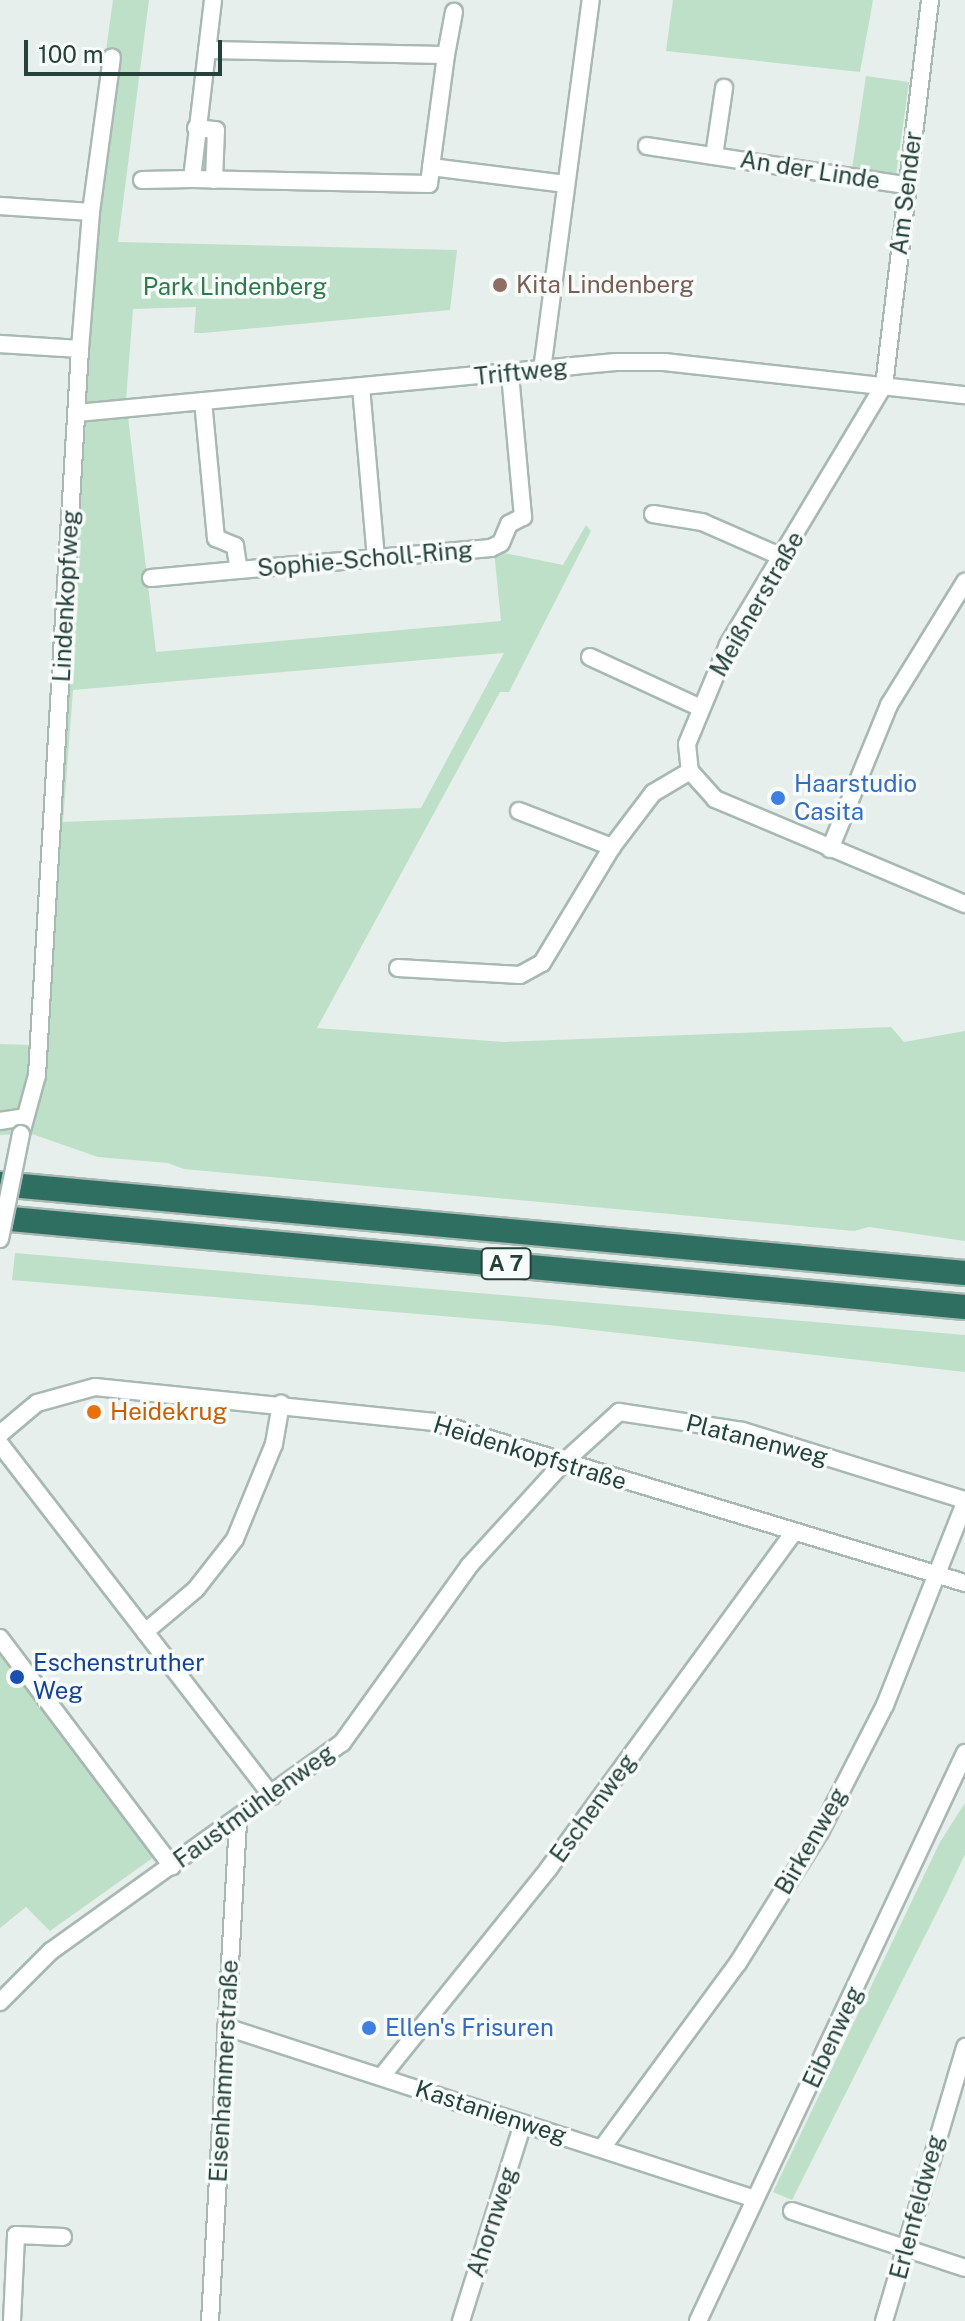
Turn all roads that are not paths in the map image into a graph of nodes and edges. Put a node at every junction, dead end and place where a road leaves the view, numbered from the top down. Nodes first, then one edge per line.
1 (213, 0) edge
2 (591, 0) edge
3 (930, 0) edge
4 (454, 12) dead end
5 (207, 50) junction
6 (446, 55) junction
7 (112, 57) dead end
8 (724, 88) dead end
9 (196, 128) junction
10 (647, 146) dead end
11 (714, 156) junction
12 (431, 167) junction
13 (192, 179) junction
14 (142, 180) dead end
15 (214, 180) junction
16 (566, 184) junction
17 (906, 185) junction
18 (0, 206) edge
19 (91, 212) junction
20 (0, 344) edge
21 (80, 349) junction
22 (542, 370) junction
23 (510, 373) junction
24 (884, 385) junction
25 (361, 387) junction
26 (965, 395) edge
27 (203, 401) junction
28 (77, 413) junction
29 (653, 514) dead end
30 (782, 557) junction
31 (376, 558) junction
32 (239, 570) junction
33 (151, 578) dead end
34 (965, 582) edge
35 (590, 657) dead end
36 (701, 708) junction
37 (690, 771) junction
38 (519, 811) dead end
39 (612, 847) junction
40 (830, 849) junction
41 (965, 904) edge
42 (398, 968) dead end
43 (0, 1121) edge
44 (23, 1125) junction
45 (0, 1184) edge
46 (0, 1218) edge
47 (0, 1239) edge
48 (965, 1273) edge
49 (965, 1307) edge
50 (281, 1404) junction
51 (0, 1434) edge
52 (0, 1444) edge
53 (563, 1463) junction
54 (965, 1502) edge
55 (793, 1533) junction
56 (937, 1574) junction
57 (965, 1583) edge
58 (145, 1632) junction
59 (0, 1638) edge
60 (965, 1753) edge
61 (272, 1796) junction
62 (238, 1821) junction
63 (172, 1866) junction
64 (0, 2002) edge
65 (226, 2027) junction
66 (965, 2047) edge
67 (382, 2076) junction
68 (523, 2123) junction
69 (602, 2148) junction
70 (755, 2199) junction
71 (792, 2211) dead end
72 (63, 2237) dead end
73 (907, 2250) junction
74 (965, 2268) edge
75 (12, 2321) edge
76 (210, 2321) edge
77 (461, 2321) edge
78 (698, 2321) edge
79 (884, 2321) edge

1 - 5 street
2 - 16 street
3 - 17 street, Am Sender
4 - 6 street
5 - 6 street
5 - 9 street
6 - 12 street
7 - 19 street, Lindenkopfweg
8 - 11 street, An der Linde
9 - 13 street
9 - 15 street
10 - 11 street, An der Linde
11 - 17 street, An der Linde
12 - 15 street
12 - 16 street
13 - 14 street
13 - 15 street
16 - 22 street
17 - 24 street, Am Sender
18 - 19 street
19 - 21 street, Lindenkopfweg
20 - 21 street
21 - 28 street, Lindenkopfweg
22 - 23 street, Triftweg
22 - 24 street, Triftweg
23 - 25 street, Triftweg
23 - 31 street, Sophie-Scholl-Ring
24 - 26 street, Triftweg
24 - 30 street, Meißnerstraße
25 - 27 street, Triftweg
25 - 31 street
27 - 28 street, Triftweg
27 - 32 street, Sophie-Scholl-Ring
28 - 44 street, Lindenkopfweg
29 - 30 street
30 - 36 street, Meißnerstraße
31 - 32 street, Sophie-Scholl-Ring
32 - 33 street, Sophie-Scholl-Ring
34 - 40 street
35 - 36 street
36 - 37 street, Meißnerstraße
37 - 39 street
37 - 40 street
38 - 39 street
39 - 42 street
40 - 41 street
43 - 44 street
44 - 47 street, Lindenkopfweg, bridge
45 - 48 highway, A 7
46 - 49 highway, A 7
50 - 51 street, Heidenkopfstraße
50 - 53 street, Heidenkopfstraße
50 - 58 street
52 - 58 street
53 - 54 street, Platanenweg
53 - 55 street, Heidenkopfstraße
53 - 61 street, Faustmühlenweg
54 - 56 street, Birkenweg
55 - 56 street, Heidenkopfstraße
55 - 67 street, Eschenweg
56 - 57 street, Heidenkopfstraße
56 - 69 street, Birkenweg
58 - 61 street
59 - 63 street
60 - 70 street, Eibenweg
61 - 62 street, Faustmühlenweg
62 - 63 street, Faustmühlenweg
62 - 65 street, Eisenhammerstraße
63 - 64 street, Faustmühlenweg
65 - 67 street, Kastanienweg
65 - 76 street, Eisenhammerstraße
66 - 73 street, Erlenfeldweg
67 - 68 street, Kastanienweg
68 - 69 street, Kastanienweg
68 - 77 street, Ahornweg
69 - 70 street, Kastanienweg
70 - 78 street, Eibenweg
71 - 73 street
72 - 75 street
73 - 74 street
73 - 79 street, Erlenfeldweg

